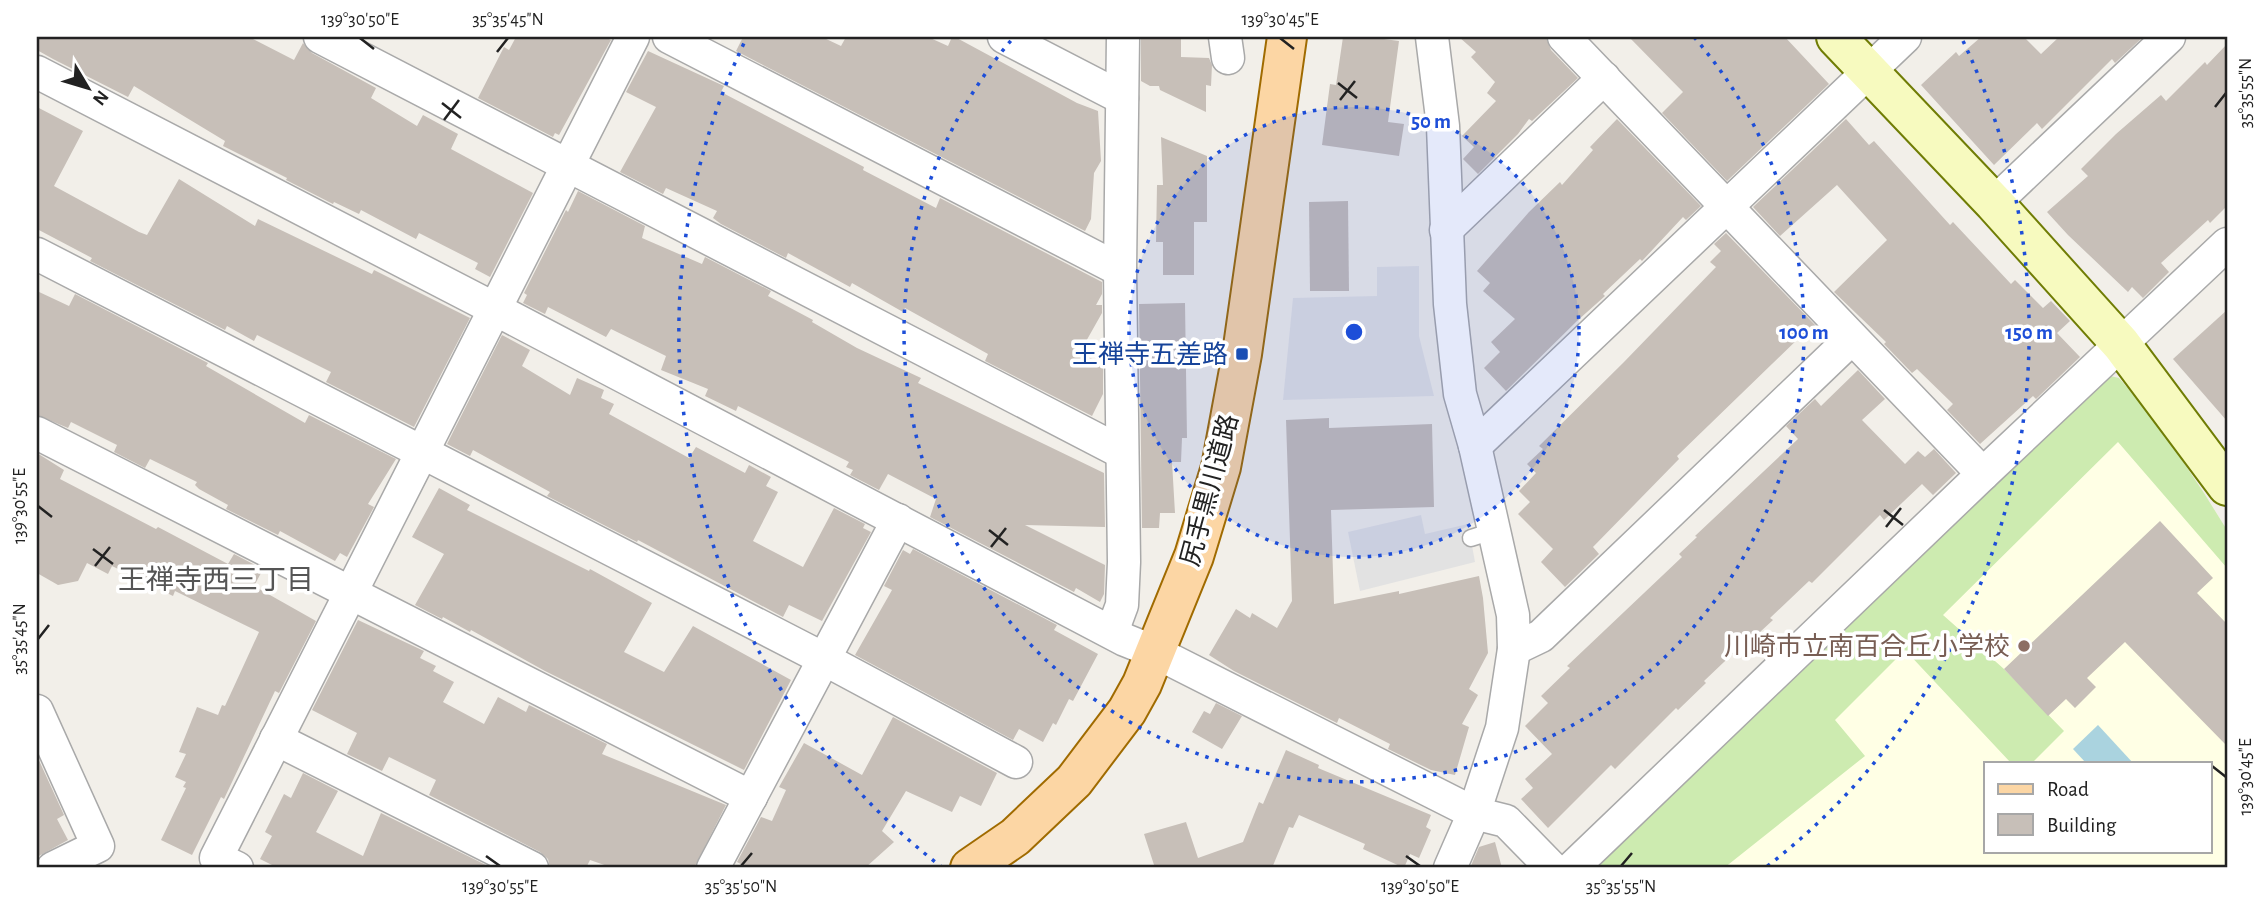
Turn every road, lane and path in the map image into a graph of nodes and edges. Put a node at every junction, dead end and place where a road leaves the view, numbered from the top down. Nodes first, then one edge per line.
1 (320, 37) edge
2 (633, 37) edge
3 (669, 37) edge
4 (1004, 37) edge
5 (1123, 37) edge
6 (1287, 37) edge
7 (1432, 37) edge
8 (1564, 37) edge
9 (1836, 37) edge
10 (1905, 37) edge
11 (2169, 37) edge
12 (1869, 71) junction
13 (37, 72) edge
14 (1604, 78) junction
15 (1122, 98) junction
16 (568, 164) junction
17 (1994, 203) junction
18 (1726, 206) junction
19 (1446, 230) junction
20 (2227, 244) edge
21 (37, 254) edge
22 (1120, 270) junction
23 (495, 309) junction
24 (1852, 338) junction
25 (2121, 344) junction
26 (37, 433) edge
27 (1475, 446) junction
28 (422, 452) junction
29 (1121, 452) junction
30 (1983, 474) junction
31 (2227, 486) edge
32 (898, 520) junction
33 (350, 593) junction
34 (1112, 632) junction
35 (1514, 649) junction
36 (1156, 652) junction
37 (824, 659) junction
38 (37, 711) edge
39 (276, 739) junction
40 (1016, 762) dead end
41 (751, 797) junction
42 (1475, 813) junction
43 (52, 868) edge
44 (237, 868) edge
45 (532, 868) edge
46 (713, 868) edge
47 (970, 868) edge
48 (1450, 868) edge
49 (1552, 868) edge
50 (1573, 868) edge

1 - 16 street
2 - 16 street
3 - 22 street
4 - 15 street
5 - 15 street
6 - 36 main road, 尻手黒川道路
7 - 19 street
8 - 14 street
9 - 12 street
10 - 12 street
11 - 17 street
12 - 17 street
12 - 18 street
13 - 23 street
14 - 18 street
14 - 19 street
15 - 22 street
16 - 23 street
16 - 29 street
17 - 25 street
18 - 24 street
18 - 27 street
19 - 27 street
20 - 25 street
21 - 28 street
22 - 29 street
23 - 28 street
23 - 32 street
24 - 30 street
24 - 35 street
25 - 30 street
25 - 31 street
26 - 33 street
27 - 35 street
28 - 33 street
28 - 37 street
29 - 34 street
30 - 50 street
32 - 34 street
32 - 37 street
33 - 39 street
33 - 41 street
34 - 36 street
35 - 42 street
36 - 42 street
36 - 47 main road, 尻手黒川道路
37 - 40 street
37 - 41 street
38 - 43 street
39 - 44 street
39 - 45 street
41 - 46 street
42 - 48 street
42 - 49 street

